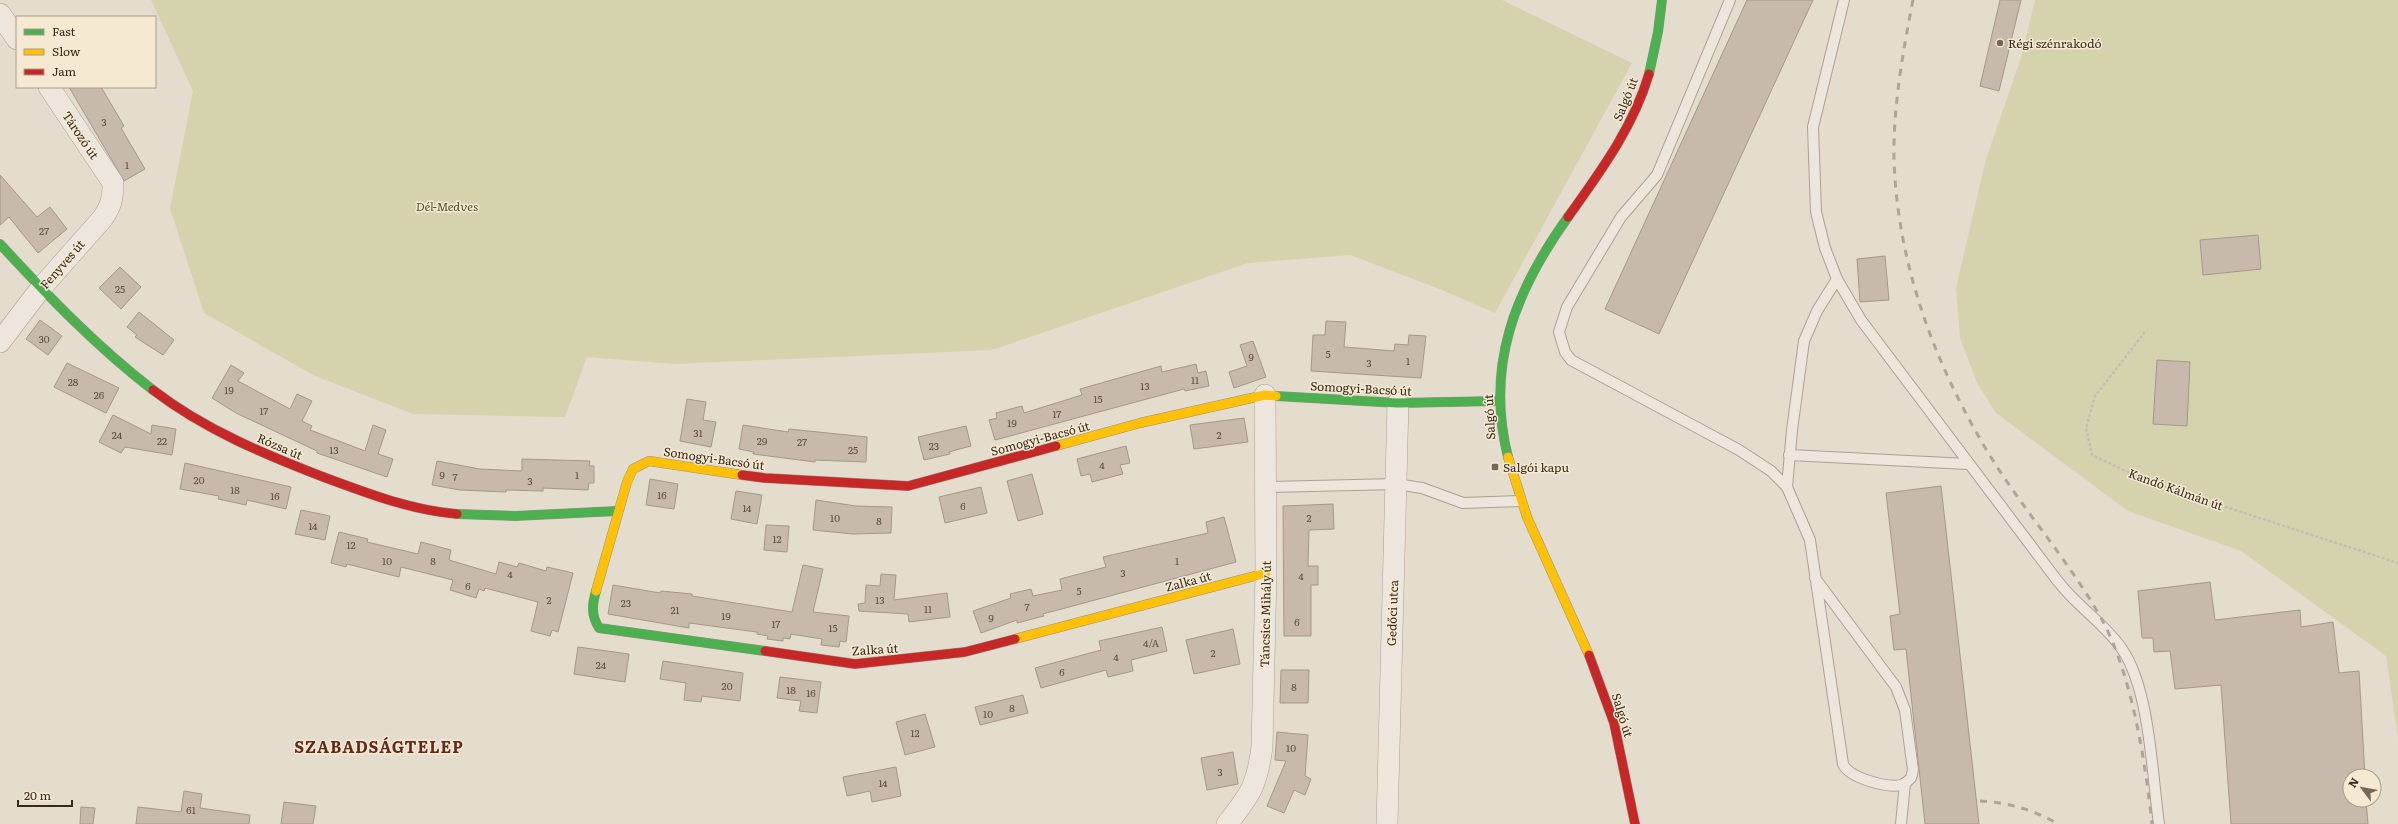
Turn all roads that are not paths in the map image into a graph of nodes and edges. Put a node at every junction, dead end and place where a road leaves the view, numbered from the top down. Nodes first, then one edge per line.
1 (1662, 0) edge
2 (1730, 0) edge
3 (1844, 0) edge
4 (0, 14) edge
5 (16, 38) edge
6 (50, 88) edge
7 (113, 183) joint
8 (0, 244) edge
9 (1837, 279) junction
10 (41, 288) junction
11 (0, 342) edge
12 (1265, 395) junction
13 (1498, 401) junction
14 (1398, 403) junction
15 (1789, 455) junction
16 (1968, 464) junction
17 (1396, 484) junction
18 (1266, 487) junction
19 (1787, 487) junction
20 (1520, 501) junction
21 (617, 511) junction
22 (1266, 573) junction
23 (1815, 578) junction
24 (1905, 783) junction
25 (1227, 824) edge
26 (1386, 824) edge
27 (1635, 824) edge
28 (1901, 824) edge
29 (2159, 824) edge

1 - 13 street, Salgó út
2 - 19 lane
3 - 9 lane
4 - 5 street
6 - 7 street, Tározó út
7 - 10 street, Fenyves út
8 - 10 street, Rózsa út
9 - 15 lane
9 - 16 lane
10 - 11 street, Fenyves út
10 - 21 street, Rózsa út
12 - 14 street, Somogyi-Bacsó út
12 - 18 street, Táncsics Mihály út
12 - 21 street, Somogyi-Bacsó út
13 - 14 street, Somogyi-Bacsó út
13 - 20 street, Salgó út
14 - 17 street, Gedőci utca
15 - 16 lane
15 - 19 lane
16 - 29 lane
17 - 18 lane
17 - 20 lane
17 - 26 street, Gedőci utca
18 - 22 street, Táncsics Mihály út
19 - 23 lane
20 - 27 street, Salgó út
21 - 22 street, Zalka út
22 - 25 street, Táncsics Mihály út
23 - 24 lane
23 - 24 lane
24 - 28 lane

